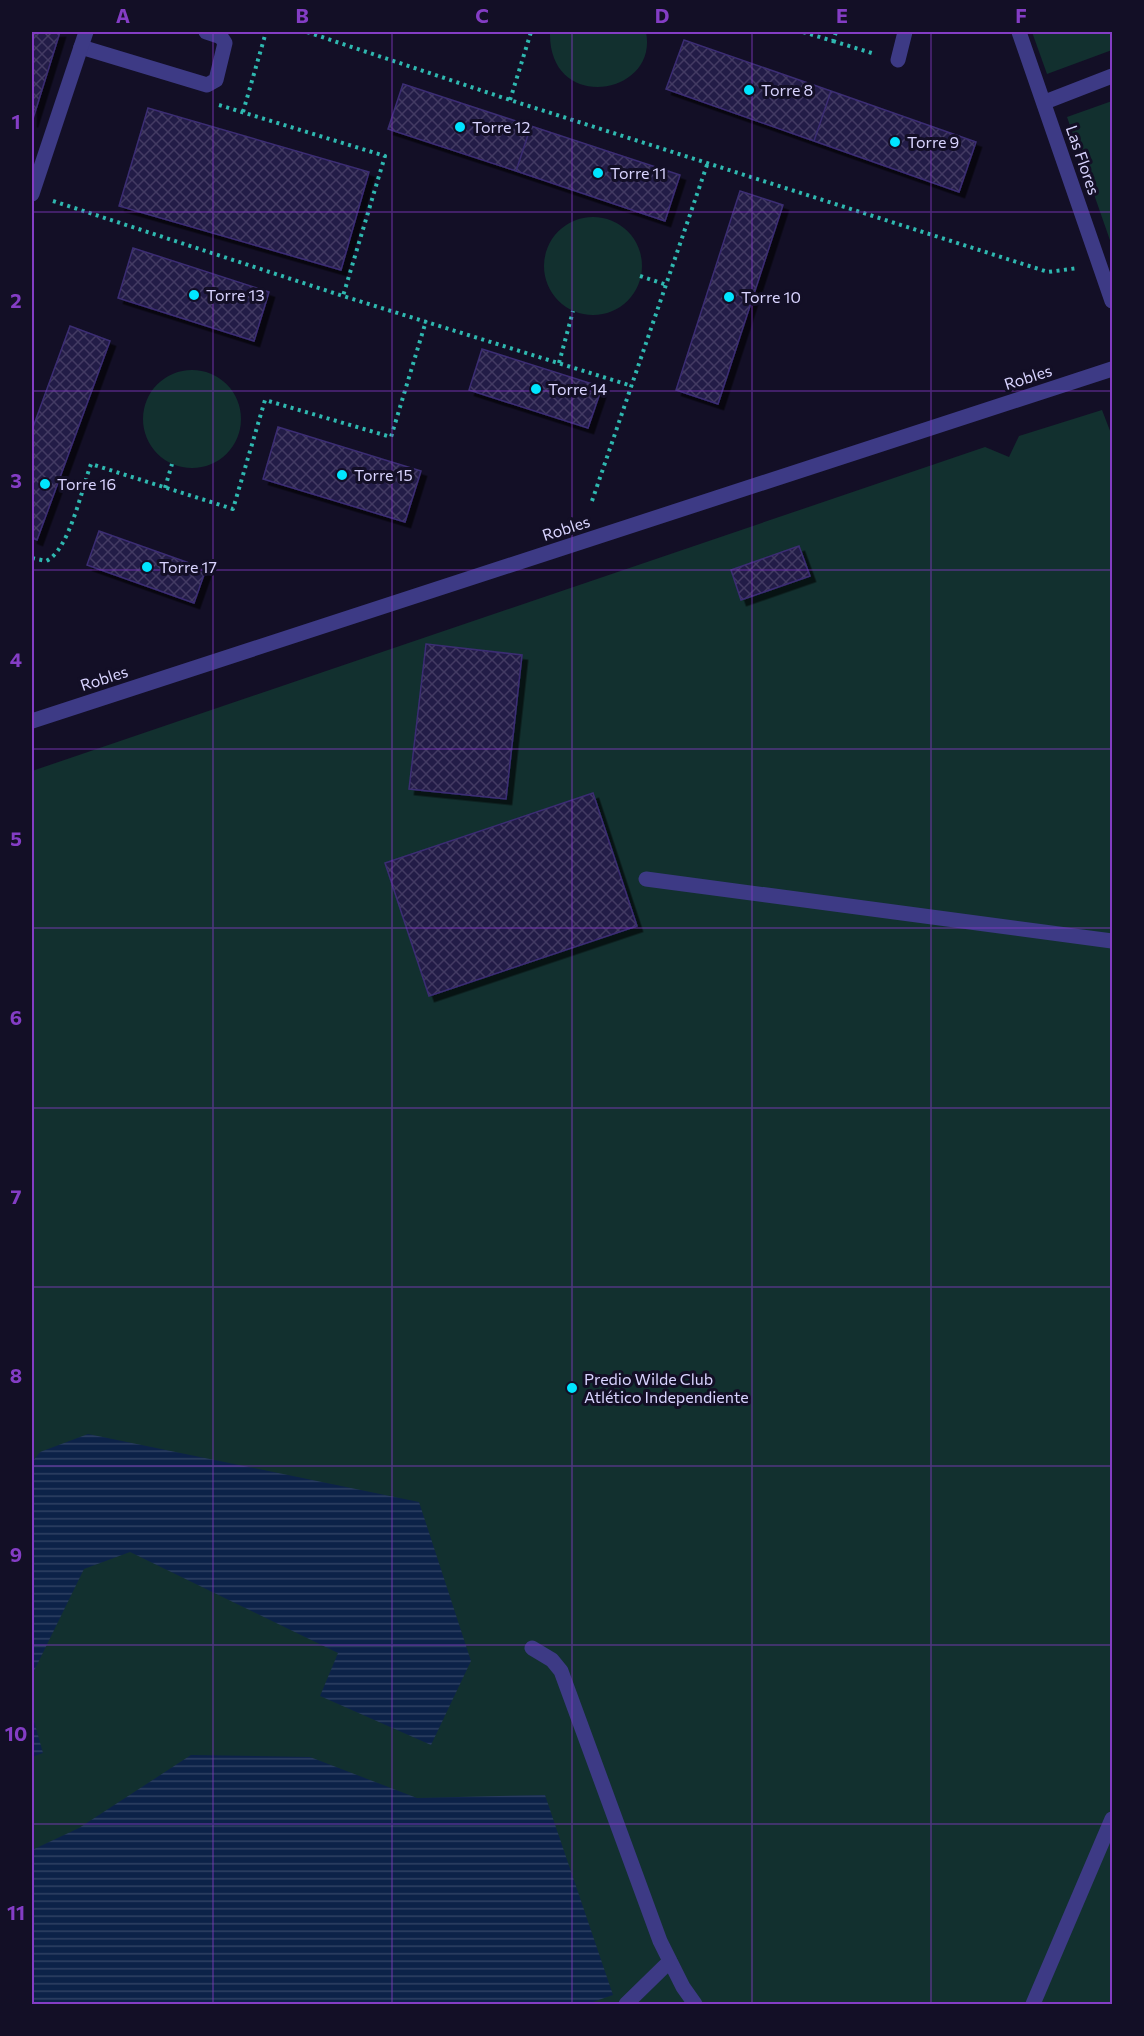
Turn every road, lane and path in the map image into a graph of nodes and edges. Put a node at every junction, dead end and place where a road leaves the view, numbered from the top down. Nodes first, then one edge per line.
1 (86, 32) edge
2 (206, 32) edge
3 (266, 32) edge
4 (307, 32) edge
5 (531, 32) edge
6 (803, 32) edge
7 (836, 32) edge
8 (905, 32) edge
9 (1019, 32) edge
10 (833, 41) junction
11 (81, 47) junction
12 (898, 60) joint
13 (1113, 76) edge
14 (510, 100) junction
15 (1045, 102) junction
16 (708, 162) junction
17 (32, 194) edge
18 (48, 200) dead end
19 (1099, 263) junction
20 (640, 276) dead end
21 (667, 285) junction
22 (343, 296) junction
23 (1113, 301) edge
24 (573, 311) dead end
25 (426, 321) junction
26 (559, 363) junction
27 (1113, 369) edge
28 (632, 386) junction
29 (172, 464) dead end
30 (165, 488) junction
31 (592, 501) dead end
32 (32, 558) edge
33 (32, 721) edge
34 (646, 879) dead end
35 (1113, 941) edge
36 (532, 1648) dead end
37 (1113, 1819) edge
38 (670, 1962) junction
39 (626, 2004) edge
40 (695, 2004) edge
41 (1033, 2004) edge

1 - 11 street
2 - 11 street
3 - 22 path
4 - 14 path
5 - 14 path
6 - 10 path
7 - 10 path
8 - 12 street
9 - 15 street, Las Flores
10 - 12 path
11 - 17 street
13 - 15 street
14 - 16 path
15 - 19 street, Las Flores
16 - 19 path
16 - 21 path
18 - 22 path
19 - 23 street, Las Flores
20 - 21 path
21 - 28 path
22 - 25 path
24 - 26 path
25 - 26 path
25 - 30 path
26 - 28 path
27 - 33 street, Robles
28 - 31 path
29 - 30 path
30 - 32 path
34 - 35 street
36 - 38 street
37 - 41 street
38 - 39 street
38 - 40 street

